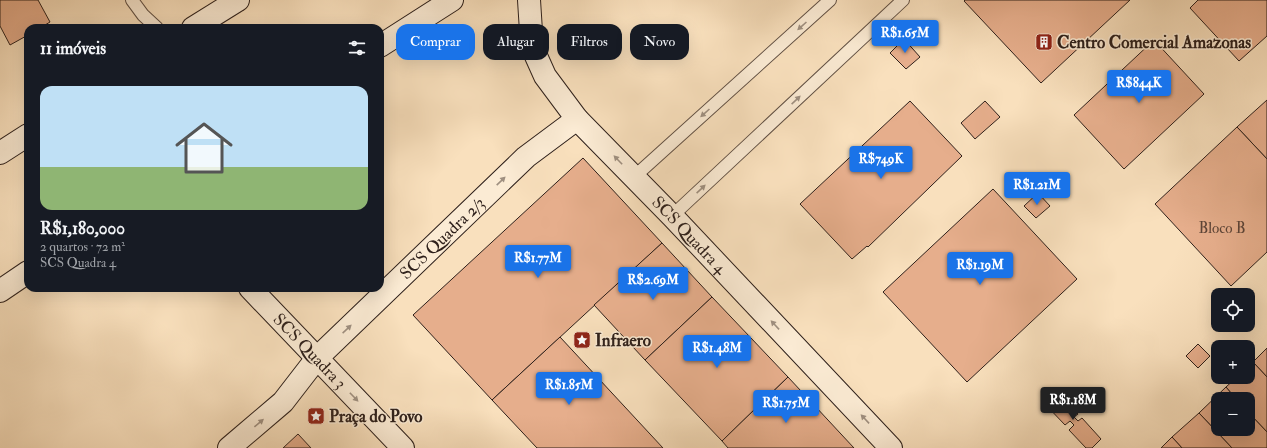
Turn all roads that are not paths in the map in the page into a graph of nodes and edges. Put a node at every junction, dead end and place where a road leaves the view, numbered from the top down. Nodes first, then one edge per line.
1 (132, 0) edge
2 (238, 0) edge
3 (452, 0) edge
4 (529, 0) edge
5 (830, 0) edge
6 (903, 0) edge
7 (153, 24) edge
8 (199, 24) edge
9 (384, 43) edge
10 (577, 119) junction
11 (24, 138) edge
12 (0, 153) edge
13 (634, 178) junction
14 (672, 216) junction
15 (254, 292) edge
16 (317, 358) junction
17 (228, 448) edge
18 (403, 448) edge
19 (891, 448) edge

1 - 7 lane
2 - 8 street
3 - 9 street
4 - 10 street, SCS Quadra 4
5 -> 13 lane
14 -> 6 lane
13 -> 10 street, SCS Quadra 4
16 -> 10 street, SCS Quadra 2/3
11 - 12 street
13 - 14 street, SCS Quadra 4
19 -> 14 street, SCS Quadra 4
15 - 16 street, SCS Quadra 3
17 -> 16 street, SCS Quadra 2/3
16 -> 18 street, SCS Quadra 3

